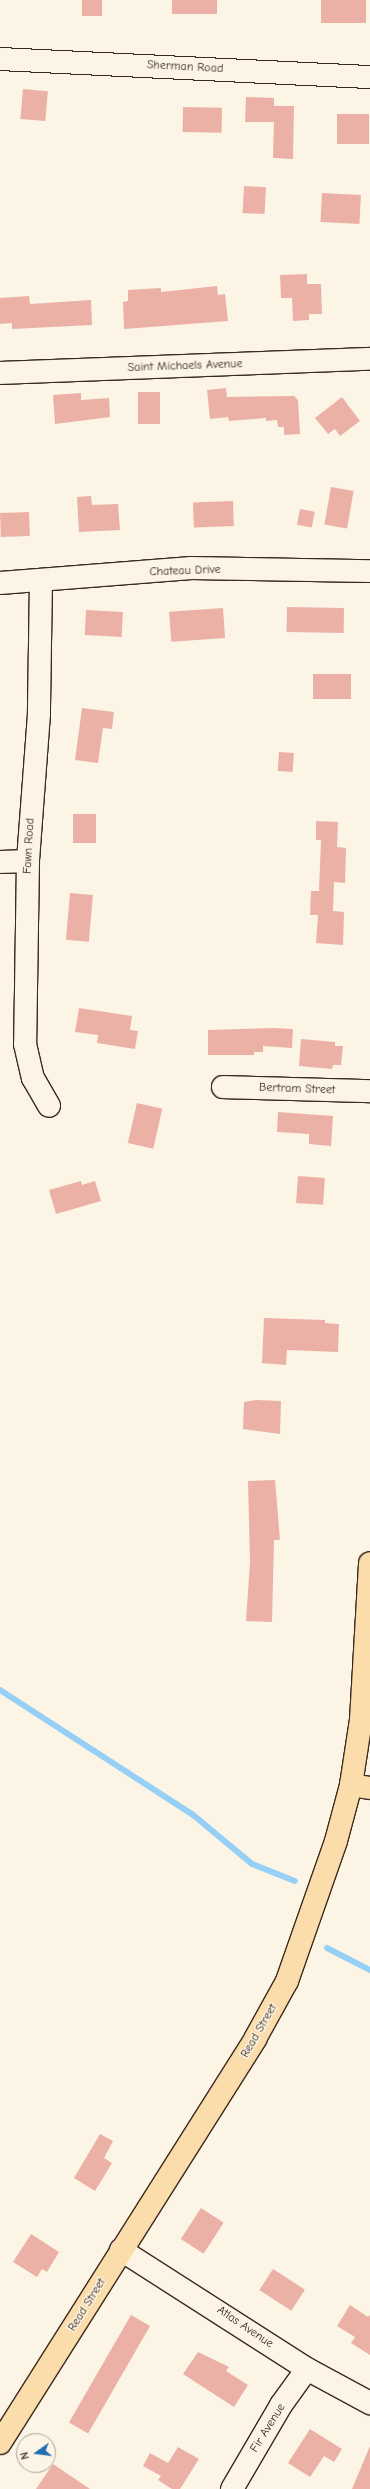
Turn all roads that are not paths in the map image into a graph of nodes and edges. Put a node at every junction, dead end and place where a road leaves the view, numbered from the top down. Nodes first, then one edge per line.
1 (0, 59) edge
2 (370, 77) edge
3 (370, 359) edge
4 (0, 373) edge
5 (370, 571) edge
6 (41, 580) junction
7 (0, 583) edge
8 (28, 861) junction
9 (0, 862) edge
10 (223, 1087) dead end
11 (370, 1091) edge
12 (49, 1106) dead end
13 (370, 1563) edge
14 (360, 1787) edge
15 (121, 2250) junction
16 (307, 2369) junction
17 (370, 2403) edge
18 (0, 2443) edge
19 (232, 2489) edge

1 - 2 street, Sherman Road
3 - 4 street, Saint Michaels Avenue
5 - 6 street, Chateau Drive
6 - 7 street, Chateau Drive
6 - 8 street, Fawn Road
8 - 9 street
8 - 12 street, Fawn Road
10 - 11 street, Bertram Street
13 - 14 main road, Read Street
14 - 15 main road, Read Street
15 - 16 street, Atlas Avenue
15 - 18 main road, Read Street
16 - 17 street, Atlas Avenue
16 - 19 street, Fir Avenue

